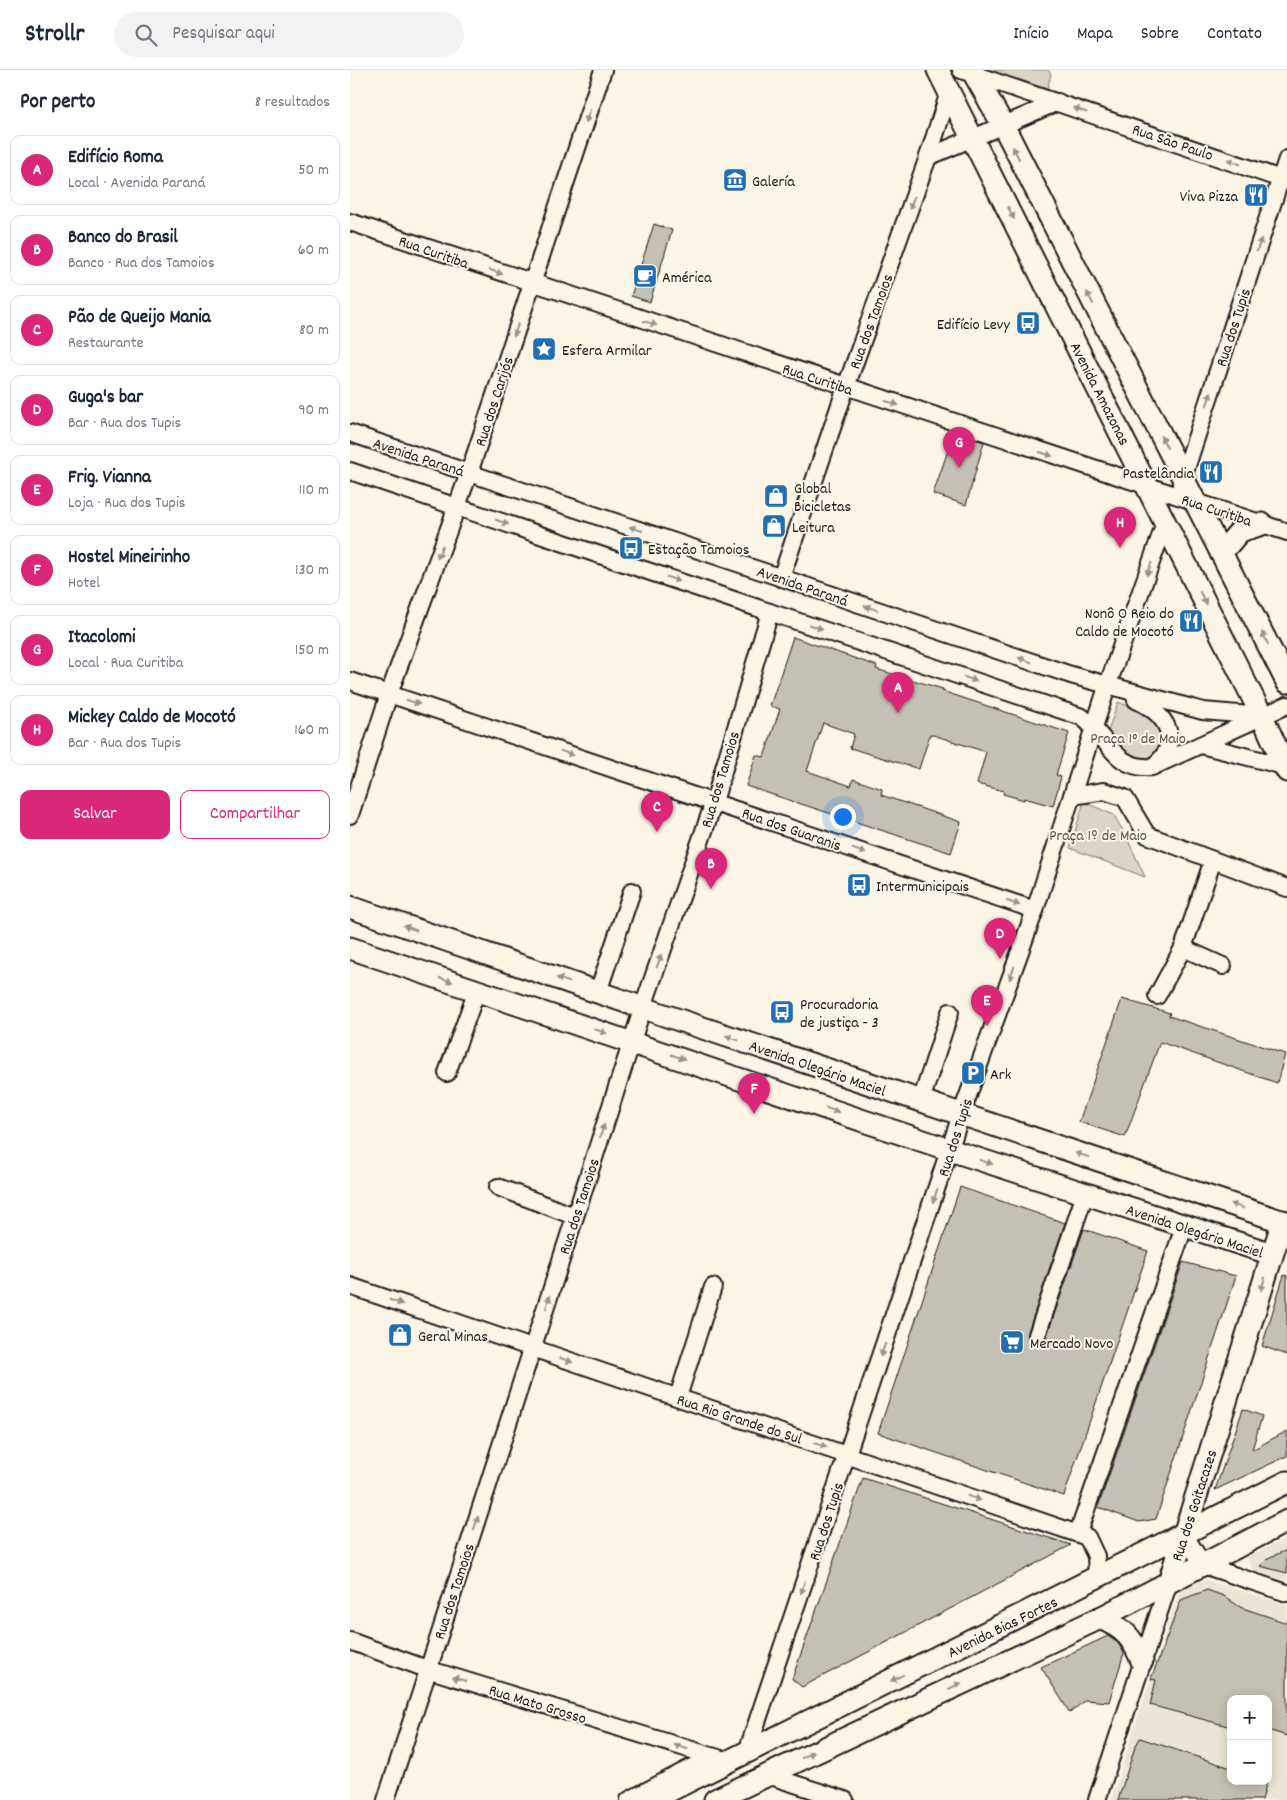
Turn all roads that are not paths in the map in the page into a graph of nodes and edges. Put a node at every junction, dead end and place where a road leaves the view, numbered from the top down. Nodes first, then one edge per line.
1 (603, 70) edge
2 (938, 70) edge
3 (969, 72) edge
4 (949, 92) junction
5 (1058, 102) junction
6 (1003, 125) junction
7 (973, 138) junction
8 (928, 157) junction
9 (1287, 159) edge
10 (1284, 179) edge
11 (350, 222) edge
12 (531, 284) junction
13 (846, 387) junction
14 (350, 433) edge
15 (350, 471) edge
16 (469, 473) junction
17 (1148, 487) junction
18 (1184, 492) junction
19 (456, 506) junction
20 (1165, 523) junction
21 (1262, 524) junction
22 (1287, 532) edge
23 (1221, 553) junction
24 (781, 578) junction
25 (770, 612) junction
26 (350, 681) edge
27 (1287, 682) edge
28 (1107, 686) junction
29 (389, 694) junction
30 (1287, 705) edge
31 (1262, 716) junction
32 (1094, 726) junction
33 (1201, 745) junction
34 (1152, 767) junction
35 (1286, 768) edge
36 (1072, 796) junction
37 (714, 802) junction
38 (350, 815) edge
39 (1213, 860) junction
40 (1287, 888) edge
41 (632, 891) dead end
42 (350, 907) edge
43 (1035, 910) junction
44 (350, 948) edge
45 (1184, 948) junction
46 (1223, 966) dead end
47 (477, 990) junction
48 (598, 992) junction
49 (1157, 996) dead end
50 (643, 1008) junction
51 (950, 1012) dead end
52 (632, 1042) junction
53 (448, 1073) dead end
54 (921, 1101) junction
55 (961, 1115) junction
56 (950, 1150) junction
57 (498, 1187) dead end
58 (1085, 1194) junction
59 (574, 1216) junction
60 (1286, 1218) edge
61 (1184, 1226) junction
62 (1272, 1254) junction
63 (350, 1286) edge
64 (713, 1287) dead end
65 (1037, 1335) dead end
66 (534, 1349) junction
67 (678, 1398) junction
68 (847, 1454) junction
69 (1287, 1482) edge
70 (1287, 1521) edge
71 (1078, 1533) junction
72 (1184, 1534) junction
73 (1203, 1565) junction
74 (1097, 1578) junction
75 (1169, 1582) junction
76 (1287, 1593) edge
77 (1100, 1618) junction
78 (350, 1641) edge
79 (1142, 1662) junction
80 (427, 1669) junction
81 (748, 1752) junction
82 (721, 1764) junction
83 (767, 1775) junction
84 (725, 1797) edge
85 (386, 1800) edge
86 (629, 1800) edge
87 (651, 1800) edge
88 (845, 1800) edge
89 (1097, 1800) edge

1 -> 12 street, Rua dos Carijós
2 - 4 main road, Avenida Amazonas
3 - 5 street, Rua São Paulo
3 - 6 main road, Avenida Amazonas
4 - 7 main road, Avenida Amazonas
4 - 8 street, Rua dos Tamoios
5 - 6 street
10 -> 5 street, Rua São Paulo
6 - 7 street
18 -> 6 main road, Avenida Amazonas
7 - 8 street
7 -> 17 main road, Avenida Amazonas
8 -> 13 street, Rua dos Tamoios
9 - 10 street, Rua dos Tupis
18 -> 10 street, Rua dos Tupis
11 -> 12 street, Rua Curitiba
12 -> 13 street, Rua Curitiba
12 -> 16 street, Rua dos Carijós
13 -> 17 street, Rua Curitiba
13 - 24 street, Rua dos Tamoios
14 - 16 street, Avenida Paraná
15 - 19 street
16 - 19 street, Rua dos Carijós
24 -> 16 street, Avenida Paraná
17 - 18 street, Rua Curitiba
17 - 20 main road, Avenida Amazonas
18 - 21 street, Rua Curitiba
18 - 23 main road, Avenida Amazonas
19 -> 25 street
19 -> 29 street, Rua dos Carijós
20 -> 28 street, Rua dos Tupis
20 -> 31 main road, Avenida Amazonas
21 - 22 street, Rua Curitiba
21 - 23 main road
27 -> 23 main road, Avenida Amazonas
28 -> 24 street, Avenida Paraná
25 -> 32 street
25 - 37 street, Rua dos Tamoios
26 - 29 street, Rua dos Guaranis
28 - 31 street, Avenida Paraná
28 - 32 street, Rua dos Tupis
28 - 34 street
29 -> 37 street, Rua dos Guaranis
29 - 38 street, Rua dos Carijós
30 - 31 street, Avenida Paraná
31 - 33 street, Avenida Paraná
31 - 35 main road, Avenida Amazonas
32 - 34 street
32 - 36 street, Rua dos Tupis
33 - 34 street, Avenida Paraná
33 - 35 street
36 - 39 street
36 - 43 street, Rua dos Tupis
37 -> 43 street, Rua dos Guaranis
50 -> 37 street, Rua dos Tamoios
39 - 40 street
39 - 45 street
41 - 48 street
48 -> 42 main road, Avenida Olegário Maciel
43 -> 55 street, Rua dos Tupis
44 -> 47 main road, Avenida Olegário Maciel
45 - 46 street
45 - 49 street
47 -> 52 main road, Avenida Olegário Maciel
47 - 53 street
48 - 50 main road, Avenida Olegário Maciel
50 - 52 street, Rua dos Tamoios
54 -> 50 main road, Avenida Olegário Maciel
51 - 54 street
52 -> 56 main road, Avenida Olegário Maciel
59 -> 52 street, Rua dos Tamoios
54 - 55 main road, Avenida Olegário Maciel
55 - 56 street, Rua dos Tupis
60 -> 55 main road, Avenida Olegário Maciel
56 -> 58 main road, Avenida Olegário Maciel
56 -> 68 street, Rua dos Tupis
57 - 59 street
58 - 61 main road, Avenida Olegário Maciel
58 - 65 street
66 -> 59 street, Rua dos Tamoios
60 - 62 main road, Rua dos Goitacazes
61 - 62 main road, Avenida Olegário Maciel
61 - 71 street
62 -> 72 main road, Rua dos Goitacazes
63 -> 66 street, Rua Rio Grande do Sul
64 - 67 street
66 -> 67 street, Rua Rio Grande do Sul
80 -> 66 street, Rua dos Tamoios
67 -> 68 street, Rua Rio Grande do Sul
68 -> 71 street, Rua Rio Grande do Sul
68 -> 81 street, Rua dos Tupis
69 - 72 main road, Avenida Bias Fortes
70 - 73 main road, Avenida Bias Fortes
71 - 74 street, Rua Rio Grande do Sul
72 - 73 street
72 - 74 main road, Avenida Bias Fortes
72 - 75 main road, Rua dos Goitacazes
73 - 75 main road, Avenida Bias Fortes
73 - 76 street
74 -> 81 main road, Avenida Bias Fortes
75 - 77 main road, Avenida Bias Fortes
75 - 79 street, Rua dos Goitacazes
77 - 79 main road
83 -> 77 main road, Avenida Bias Fortes
78 - 80 street, Rua Mato Grosso
79 - 89 street, Rua dos Goitacazes
82 -> 80 street, Rua Mato Grosso
80 - 85 street, Rua dos Tamoios
81 - 82 main road, Avenida Bias Fortes
82 - 86 street, Avenida Bias Fortes
82 - 87 main road, Avenida Bias Fortes
83 - 84 main road, Avenida Bias Fortes
83 - 88 street

